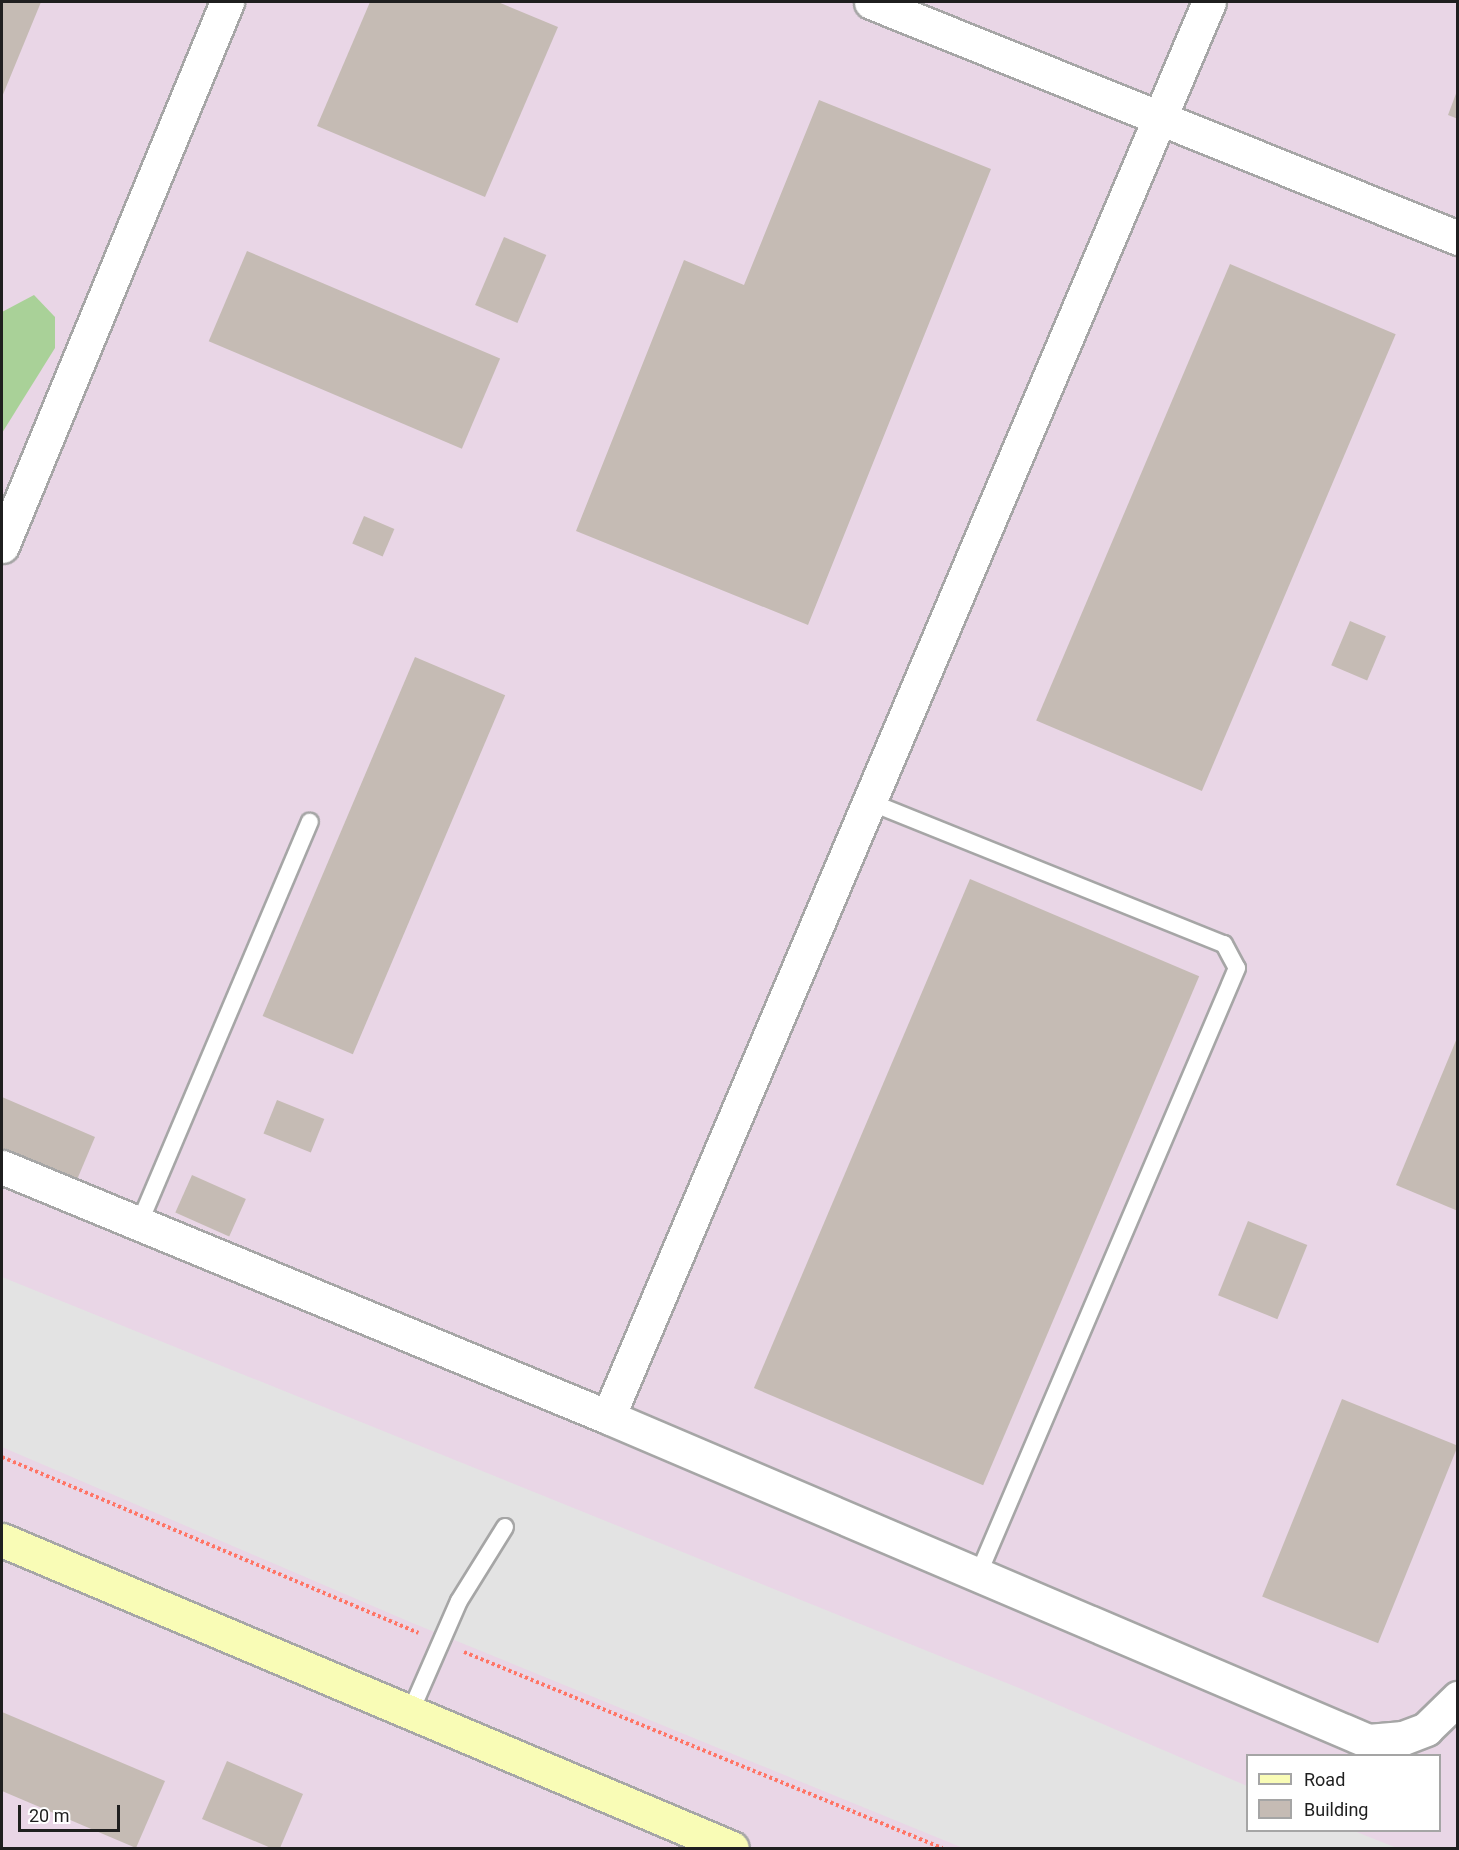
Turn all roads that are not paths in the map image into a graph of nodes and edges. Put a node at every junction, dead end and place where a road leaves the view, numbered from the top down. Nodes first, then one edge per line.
1 (227, 2) edge
2 (871, 2) edge
3 (1209, 2) edge
4 (1161, 120) junction
5 (1458, 238) edge
6 (2, 546) edge
7 (870, 802) junction
8 (310, 822) dead end
9 (2, 1167) edge
10 (139, 1224) junction
11 (608, 1417) junction
12 (505, 1527) dead end
13 (2, 1540) edge
14 (978, 1575) junction
15 (1458, 1698) edge
16 (411, 1713) junction
17 (732, 1848) edge

1 - 6 street
2 - 4 street
3 - 4 street
4 - 5 street
4 - 7 street
7 - 11 street
7 - 14 lane
8 - 10 lane
9 - 10 street
10 - 11 street
11 - 14 street
12 - 16 lane
13 - 16 street
14 - 15 street
16 - 17 street

